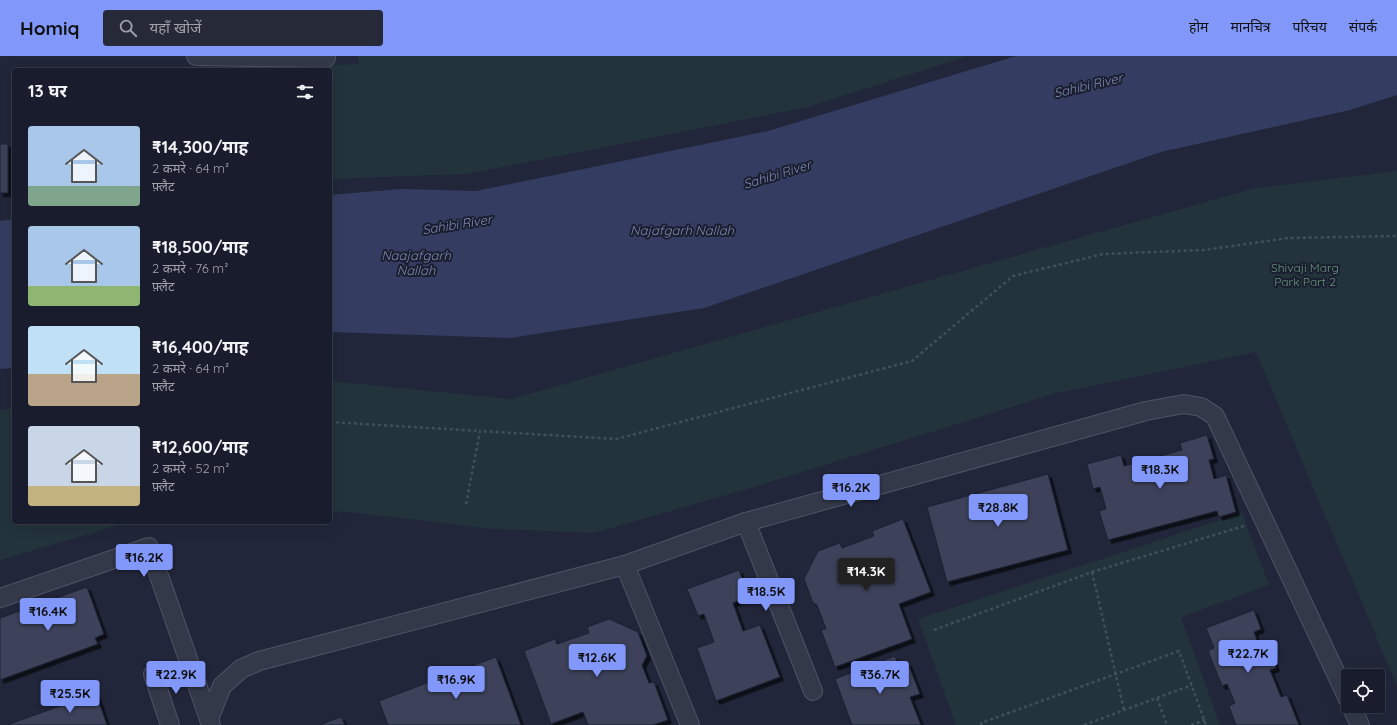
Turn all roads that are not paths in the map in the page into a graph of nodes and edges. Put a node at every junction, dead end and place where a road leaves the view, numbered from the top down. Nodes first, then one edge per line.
1 (196, 56) edge
2 (326, 58) dead end
3 (746, 522) junction
4 (625, 565) junction
5 (0, 598) edge
6 (153, 674) dead end
7 (1341, 684) edge
8 (813, 691) dead end
9 (1354, 713) edge
10 (210, 722) edge
11 (170, 725) edge
12 (690, 725) edge
13 (1360, 725) edge

1 - 2 street
3 - 4 street
3 - 7 street
3 - 8 street
4 - 10 street
4 - 12 street
5 - 10 street
6 - 11 street
9 - 13 street

